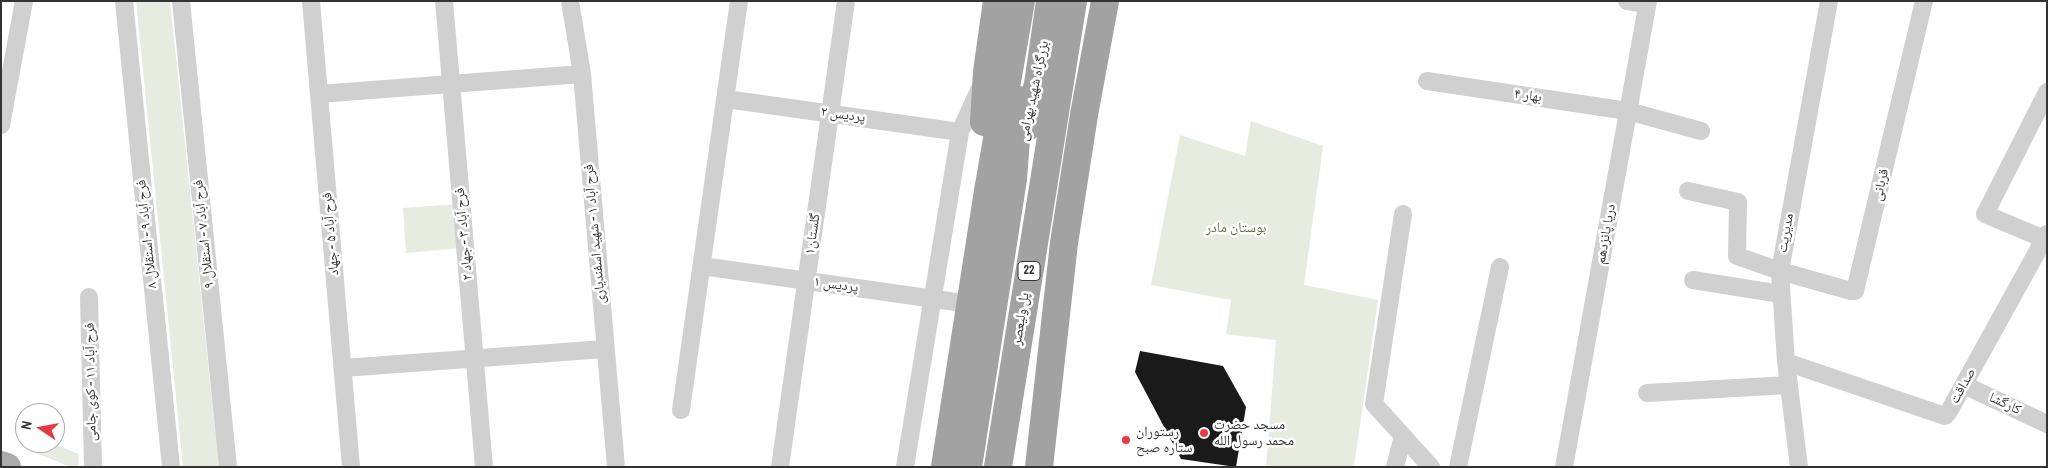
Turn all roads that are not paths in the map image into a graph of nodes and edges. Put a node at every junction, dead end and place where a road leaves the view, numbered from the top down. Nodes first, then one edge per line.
1 (24, 1) edge
2 (124, 1) edge
3 (180, 1) edge
4 (311, 1) edge
5 (444, 1) edge
6 (570, 1) edge
7 (739, 1) edge
8 (846, 1) edge
9 (997, 1) edge
10 (1021, 1) edge
11 (1027, 1) edge
12 (1050, 1) edge
13 (1073, 1) edge
14 (1090, 1) edge
15 (1105, 1) edge
16 (1627, 1) edge
17 (1829, 1) edge
18 (1924, 1) edge
19 (1648, 3) edge
20 (987, 72) junction
21 (582, 74) junction
22 (1427, 81) dead end
23 (451, 84) junction
24 (2047, 92) edge
25 (319, 94) junction
26 (726, 99) junction
27 (1628, 111) junction
28 (830, 114) junction
29 (1084, 115) junction
30 (1, 125) edge
31 (1701, 131) dead end
32 (960, 132) junction
33 (1049, 142) joint
34 (1013, 179) junction
35 (988, 191) junction
36 (1688, 191) dead end
37 (1403, 214) dead end
38 (2045, 237) edge
39 (1064, 243) junction
40 (702, 266) junction
41 (1500, 267) dead end
42 (1780, 271) junction
43 (1692, 280) dead end
44 (806, 281) junction
45 (1781, 294) junction
46 (89, 297) dead end
47 (932, 299) junction
48 (970, 304) junction
49 (605, 349) junction
50 (474, 358) junction
51 (1786, 362) junction
52 (343, 368) junction
53 (1964, 385) junction
54 (1789, 386) junction
55 (1647, 393) dead end
56 (681, 410) dead end
57 (2047, 424) edge
58 (1403, 436) junction
59 (1, 465) edge
60 (7, 467) edge
61 (93, 467) edge
62 (171, 467) edge
63 (228, 467) edge
64 (351, 467) edge
65 (484, 467) edge
66 (616, 467) edge
67 (780, 467) edge
68 (905, 467) edge
69 (945, 467) edge
70 (968, 467) edge
71 (998, 467) edge
72 (1023, 467) edge
73 (1039, 467) edge
74 (1395, 467) edge
75 (1431, 467) edge
76 (1458, 467) edge
77 (1564, 467) edge
78 (1799, 467) edge

1 - 30 street
2 - 62 street, فرح آباد ۹ - استقلال ۸
3 - 63 street, فرح آباد ۷ - استقلال ۹
4 - 25 street, فرح آباد ۵ - جهاد
5 - 23 street, فرح آباد ۳ - جهاد ۲
6 - 21 street, فرح آباد ۱ - شهید اسفندیاری
7 - 26 street
8 - 28 street, گلستان۱
9 - 20 highway
10 - 35 highway
11 - 34 highway
12 - 34 highway, بزرگراه شهید بهرامی / 22
13 - 33 highway, بزرگراه شهید بهرامی / 22
14 - 29 highway
15 - 29 highway
16 - 19 street
17 - 42 street, مدیریت
18 - 42 street, قربانی
19 - 27 street, دریا پانزدهم
20 - 32 street
20 - 35 highway
21 - 23 street
21 - 49 street, فرح آباد ۱ - شهید اسفندیاری
22 - 27 street, بهار ۴
23 - 25 street
23 - 50 street, فرح آباد ۳ - جهاد ۲
24 - 38 street
25 - 52 street, فرح آباد ۵ - جهاد
26 - 28 street, پردیس ۲
26 - 40 street
27 - 31 street, بهار ۴
27 - 77 street, دریا پانزدهم
28 - 32 street, پردیس ۲
28 - 44 street, گلستان۱
29 - 39 highway
32 - 47 street
33 - 71 highway, پل ولیعصر / 22
34 - 70 highway, 22
35 - 48 highway
36 - 42 street
37 - 58 street
38 - 53 street, صداقت
39 - 72 highway
39 - 73 highway
40 - 44 street, پردیس ۱
40 - 56 street
41 - 76 street
42 - 45 street, مدیریت
43 - 45 street
44 - 47 street, پردیس ۱
44 - 67 street, گلستان۱
45 - 51 street, مدیریت
46 - 61 street, فرح آباد ۱۱ - کوی جامی
47 - 48 street, پردیس ۱
47 - 68 street
48 - 69 highway
49 - 50 street
49 - 66 street, فرح آباد ۱ - شهید اسفندیاری
50 - 52 street
50 - 65 street, فرح آباد ۳ - جهاد ۲
51 - 53 street, صداقت
51 - 54 street, مدیریت
52 - 64 street, فرح آباد ۵ - جهاد
53 - 57 street, کارگشا
54 - 55 street
54 - 78 street, مدیریت
58 - 74 street
58 - 75 street
59 - 60 main road

